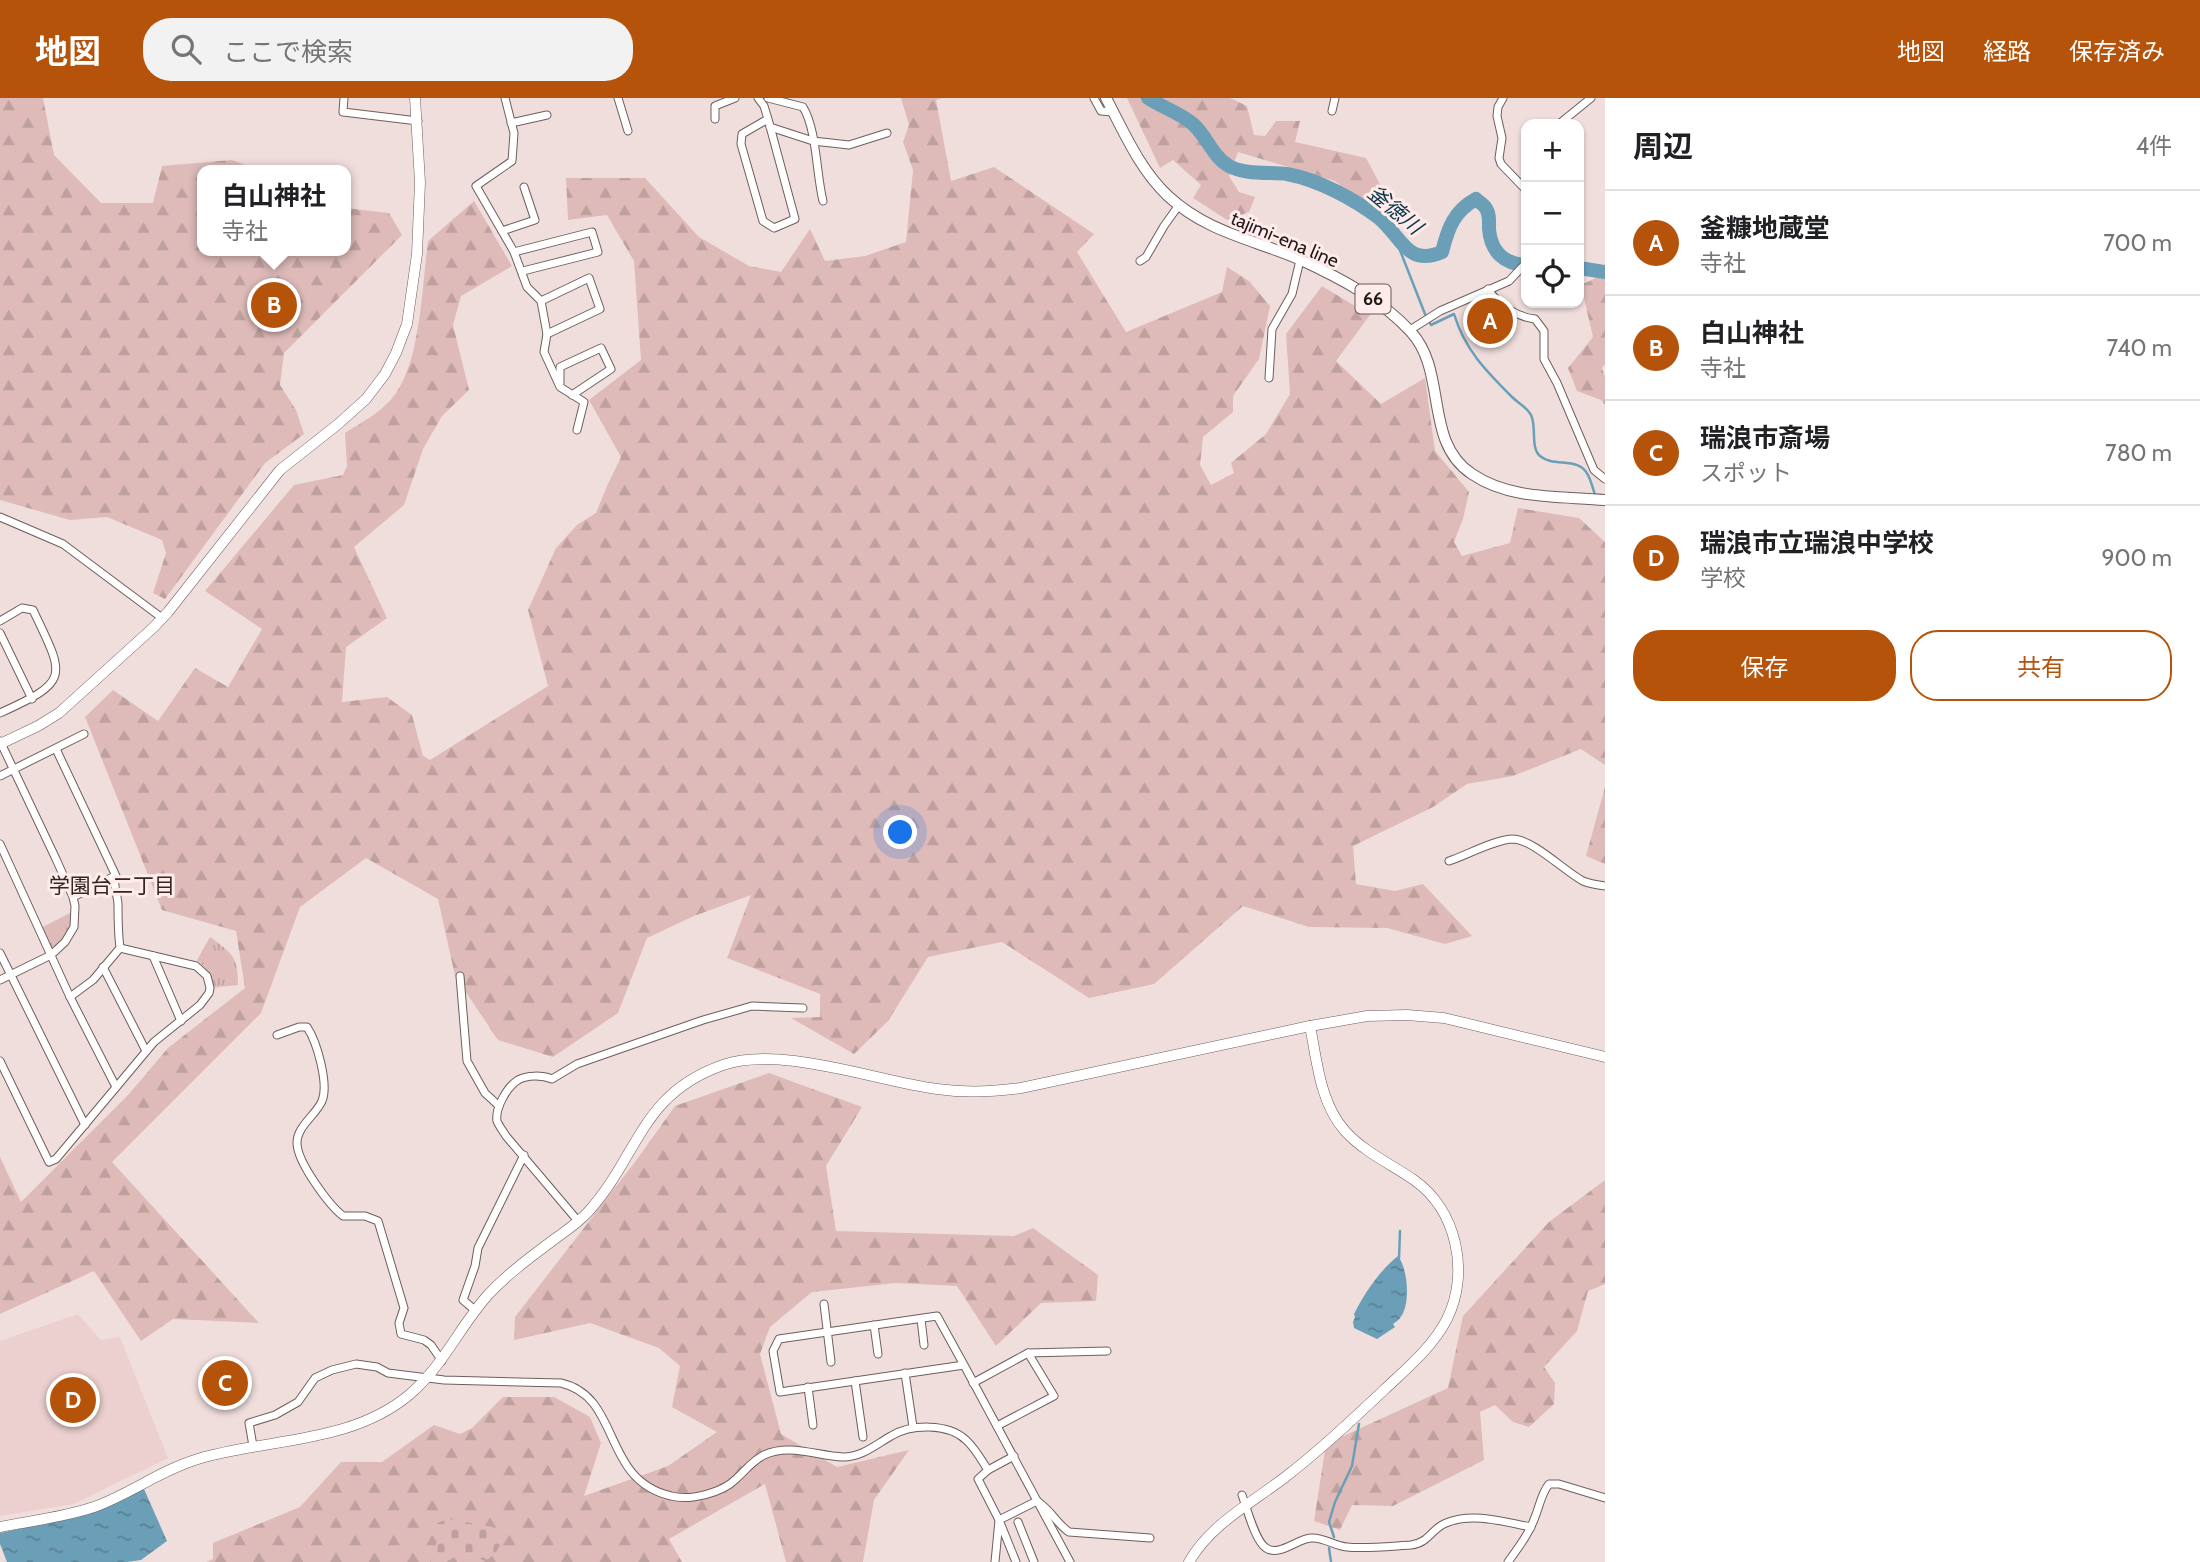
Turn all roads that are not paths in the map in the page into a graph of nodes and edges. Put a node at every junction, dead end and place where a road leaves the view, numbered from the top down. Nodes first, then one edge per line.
1 (344, 98) edge
2 (415, 98) edge
3 (505, 98) edge
4 (618, 98) edge
5 (734, 98) edge
6 (758, 98) edge
7 (768, 98) edge
8 (1094, 98) edge
9 (1107, 98) edge
10 (1335, 98) edge
11 (1503, 98) edge
12 (1591, 98) edge
13 (1332, 111) dead end
14 (1114, 113) junction
15 (547, 115) dead end
16 (715, 119) dead end
17 (1565, 119) edge
18 (418, 121) junction
19 (511, 123) junction
20 (769, 123) junction
21 (628, 131) dead end
22 (887, 133) dead end
23 (813, 141) junction
24 (1521, 185) edge
25 (524, 187) dead end
26 (823, 201) dead end
27 (1179, 205) junction
28 (502, 231) junction
29 (514, 252) junction
30 (1300, 260) junction
31 (1140, 261) dead end
32 (1521, 268) edge
33 (523, 271) junction
34 (1489, 289) junction
35 (541, 301) junction
36 (1410, 330) junction
37 (547, 334) junction
38 (1269, 378) dead end
39 (560, 387) junction
40 (572, 395) junction
41 (577, 430) dead end
42 (1605, 479) edge
43 (1605, 500) edge
44 (0, 517) edge
45 (162, 618) junction
46 (0, 621) edge
47 (0, 633) edge
48 (32, 699) junction
49 (0, 713) edge
50 (84, 734) dead end
51 (0, 742) edge
52 (56, 748) junction
53 (13, 769) junction
54 (0, 776) edge
55 (0, 844) edge
56 (1449, 861) dead end
57 (116, 876) junction
58 (1605, 886) edge
59 (73, 897) junction
60 (120, 948) junction
61 (0, 953) edge
62 (51, 955) junction
63 (153, 956) junction
64 (103, 967) junction
65 (10, 975) junction
66 (460, 976) dead end
67 (0, 980) edge
68 (71, 997) junction
69 (803, 1007) dead end
70 (181, 1021) junction
71 (1310, 1026) junction
72 (277, 1035) dead end
73 (146, 1051) junction
74 (1605, 1057) edge
75 (0, 1061) edge
76 (116, 1087) junction
77 (499, 1106) junction
78 (85, 1125) junction
79 (524, 1155) junction
80 (578, 1221) junction
81 (824, 1304) dead end
82 (476, 1311) junction
83 (922, 1319) junction
84 (874, 1325) junction
85 (827, 1332) junction
86 (924, 1345) dead end
87 (1107, 1351) dead end
88 (1028, 1353) junction
89 (878, 1354) dead end
90 (442, 1361) junction
91 (831, 1362) dead end
92 (964, 1365) junction
93 (905, 1373) junction
94 (429, 1378) junction
95 (855, 1381) junction
96 (973, 1383) junction
97 (808, 1387) junction
98 (813, 1425) dead end
99 (997, 1426) junction
100 (913, 1427) junction
101 (863, 1437) dead end
102 (253, 1446) junction
103 (1014, 1457) junction
104 (988, 1470) junction
105 (1605, 1498) edge
106 (1244, 1500) junction
107 (1038, 1501) junction
108 (999, 1520) junction
109 (1018, 1521) dead end
110 (0, 1527) edge
111 (1531, 1527) junction
112 (1150, 1538) dead end
113 (995, 1562) edge
114 (1016, 1562) edge
115 (1034, 1562) edge
116 (1070, 1562) edge
117 (1189, 1562) edge
118 (1508, 1562) edge

1 - 18 street
2 - 18 street
3 - 19 street
4 - 21 street
5 - 16 street
6 - 20 street
7 - 23 street
8 - 14 street
9 - 14 main road, tajimi-ena line / 66
10 - 13 street
11 - 24 street
12 - 17 street
14 - 27 main road, tajimi-ena line / 66
15 - 19 street
18 - 45 street
19 - 28 street
20 - 20 street
20 - 23 street
22 - 23 street
23 - 26 street
25 - 28 street
27 - 30 main road, tajimi-ena line / 66
27 - 31 street
28 - 29 street
29 - 33 street
29 - 33 street
30 - 36 main road, tajimi-ena line / 66
30 - 38 street
32 - 34 street
33 - 35 street
34 - 36 street
34 - 42 street
35 - 37 street
35 - 37 street
36 - 43 main road, tajimi-ena line / 66
37 - 39 street
39 - 40 street
39 - 40 street
40 - 41 street
44 - 45 street
45 - 51 street
46 - 48 street
47 - 48 street
48 - 49 street
50 - 52 street
51 - 53 street
52 - 53 street
52 - 57 street
53 - 54 street
53 - 59 street
55 - 62 street
56 - 58 street
57 - 59 street
57 - 60 street
59 - 62 street
60 - 63 street
60 - 64 street
61 - 65 street
62 - 65 street
62 - 68 street
63 - 70 street
63 - 70 street
64 - 68 street
64 - 73 street
65 - 67 street
65 - 78 street
66 - 77 street
68 - 76 street
69 - 77 street
70 - 73 street
71 - 74 street
71 - 80 street
71 - 106 street
72 - 90 street
73 - 76 street
75 - 78 street
76 - 78 street
77 - 79 street
79 - 80 street
79 - 82 street
80 - 82 street
81 - 85 street
82 - 90 street
83 - 84 street
83 - 86 street
83 - 92 street
84 - 85 street
84 - 89 street
85 - 91 street
85 - 97 street
87 - 88 street
88 - 96 street
88 - 99 street
90 - 94 street
92 - 93 street
92 - 96 street
93 - 95 street
93 - 100 street
94 - 100 street
94 - 102 street
94 - 102 street
95 - 97 street
95 - 101 street
96 - 99 street
97 - 98 street
99 - 103 street
100 - 104 street
102 - 110 street
103 - 104 street
103 - 107 street
104 - 108 street
105 - 111 street
106 - 111 street
106 - 117 street
107 - 108 street
107 - 112 street
107 - 116 street
108 - 113 street
108 - 114 street
109 - 115 street
111 - 118 street

